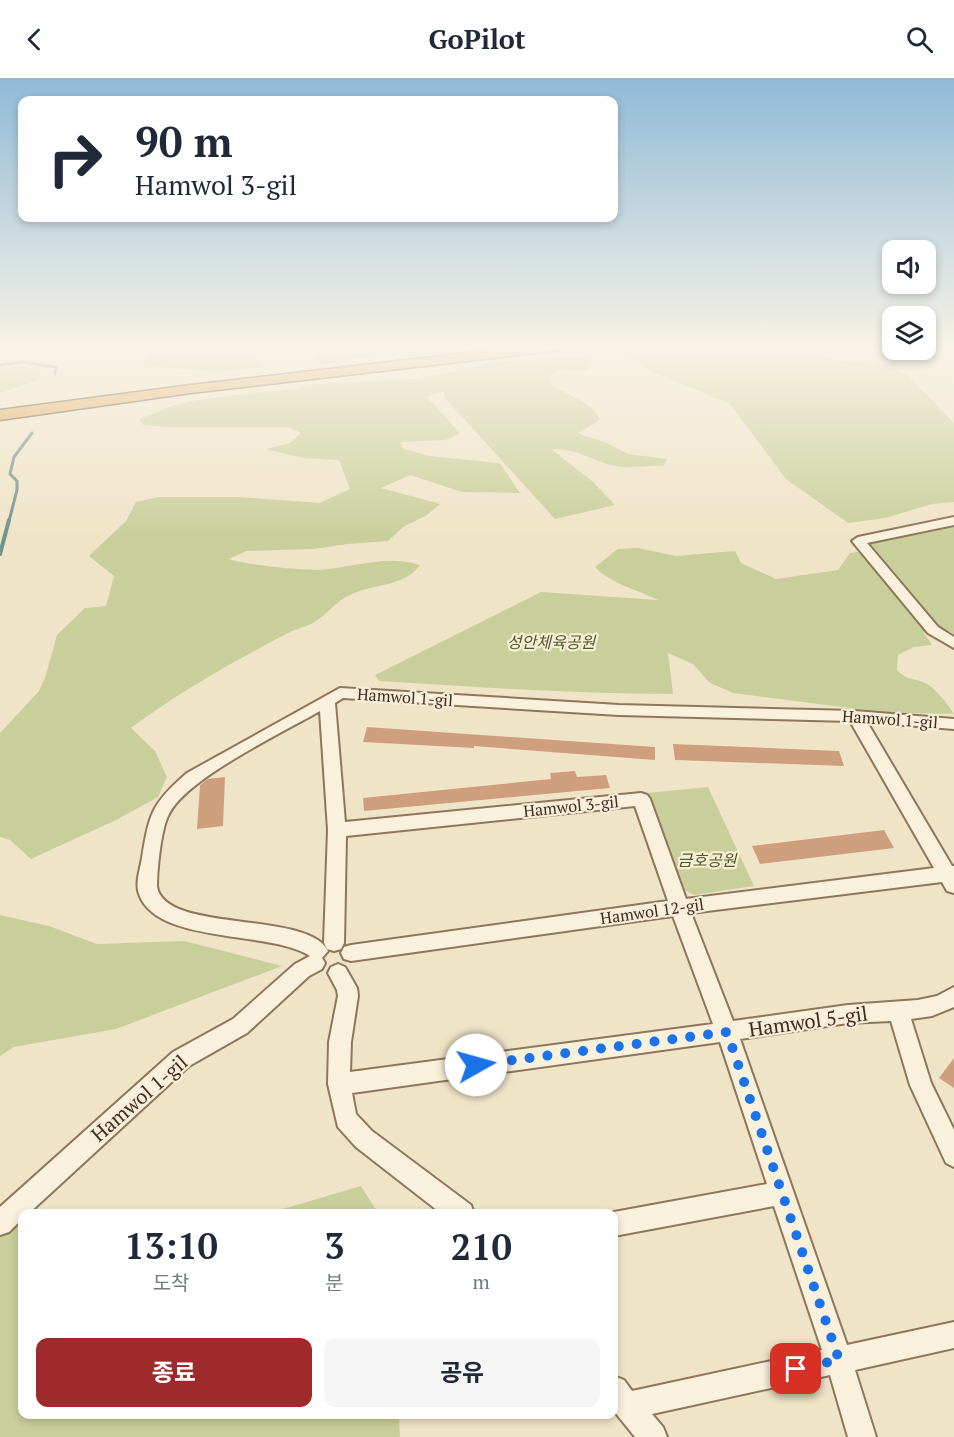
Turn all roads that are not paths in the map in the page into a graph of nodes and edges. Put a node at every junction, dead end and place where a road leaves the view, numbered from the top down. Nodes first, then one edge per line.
1 (39, 409) edge
2 (0, 415) edge
3 (954, 521) edge
4 (954, 643) edge
5 (327, 702) junction
6 (855, 716) junction
7 (954, 724) edge
8 (337, 830) junction
9 (952, 878) edge
10 (679, 907) junction
11 (329, 952) junction
12 (954, 996) edge
13 (898, 1011) junction
14 (727, 1032) junction
15 (339, 1083) junction
16 (954, 1155) edge
17 (781, 1193) junction
18 (455, 1209) edge
19 (0, 1223) edge
20 (618, 1223) edge
21 (954, 1335) edge
22 (839, 1360) junction
23 (620, 1398) edge
24 (653, 1437) edge
25 (862, 1437) edge

1 - 2 highway
3 - 4 street
5 - 6 street, Hamwol 1-gil
5 - 8 street
5 - 11 street, Hamwol 1-gil
6 - 7 street, Hamwol 1-gil
6 - 9 street
8 - 10 street, Hamwol 3-gil
8 - 11 street
9 - 10 street, Hamwol 12-gil
10 - 11 street, Hamwol 12-gil
10 - 14 street, Hamwol 3-gil
11 - 15 street
11 - 19 street, Hamwol 1-gil
12 - 13 street, Hamwol 5-gil
13 - 14 street, Hamwol 5-gil
13 - 16 street
14 - 15 street, Hamwol 5-gil
14 - 17 street, Hamwol 3-gil
15 - 18 street
17 - 20 street
17 - 22 street, Hamwol 3-gil
21 - 22 street
22 - 23 street
22 - 25 street, Hamwol 3-gil
23 - 24 street

